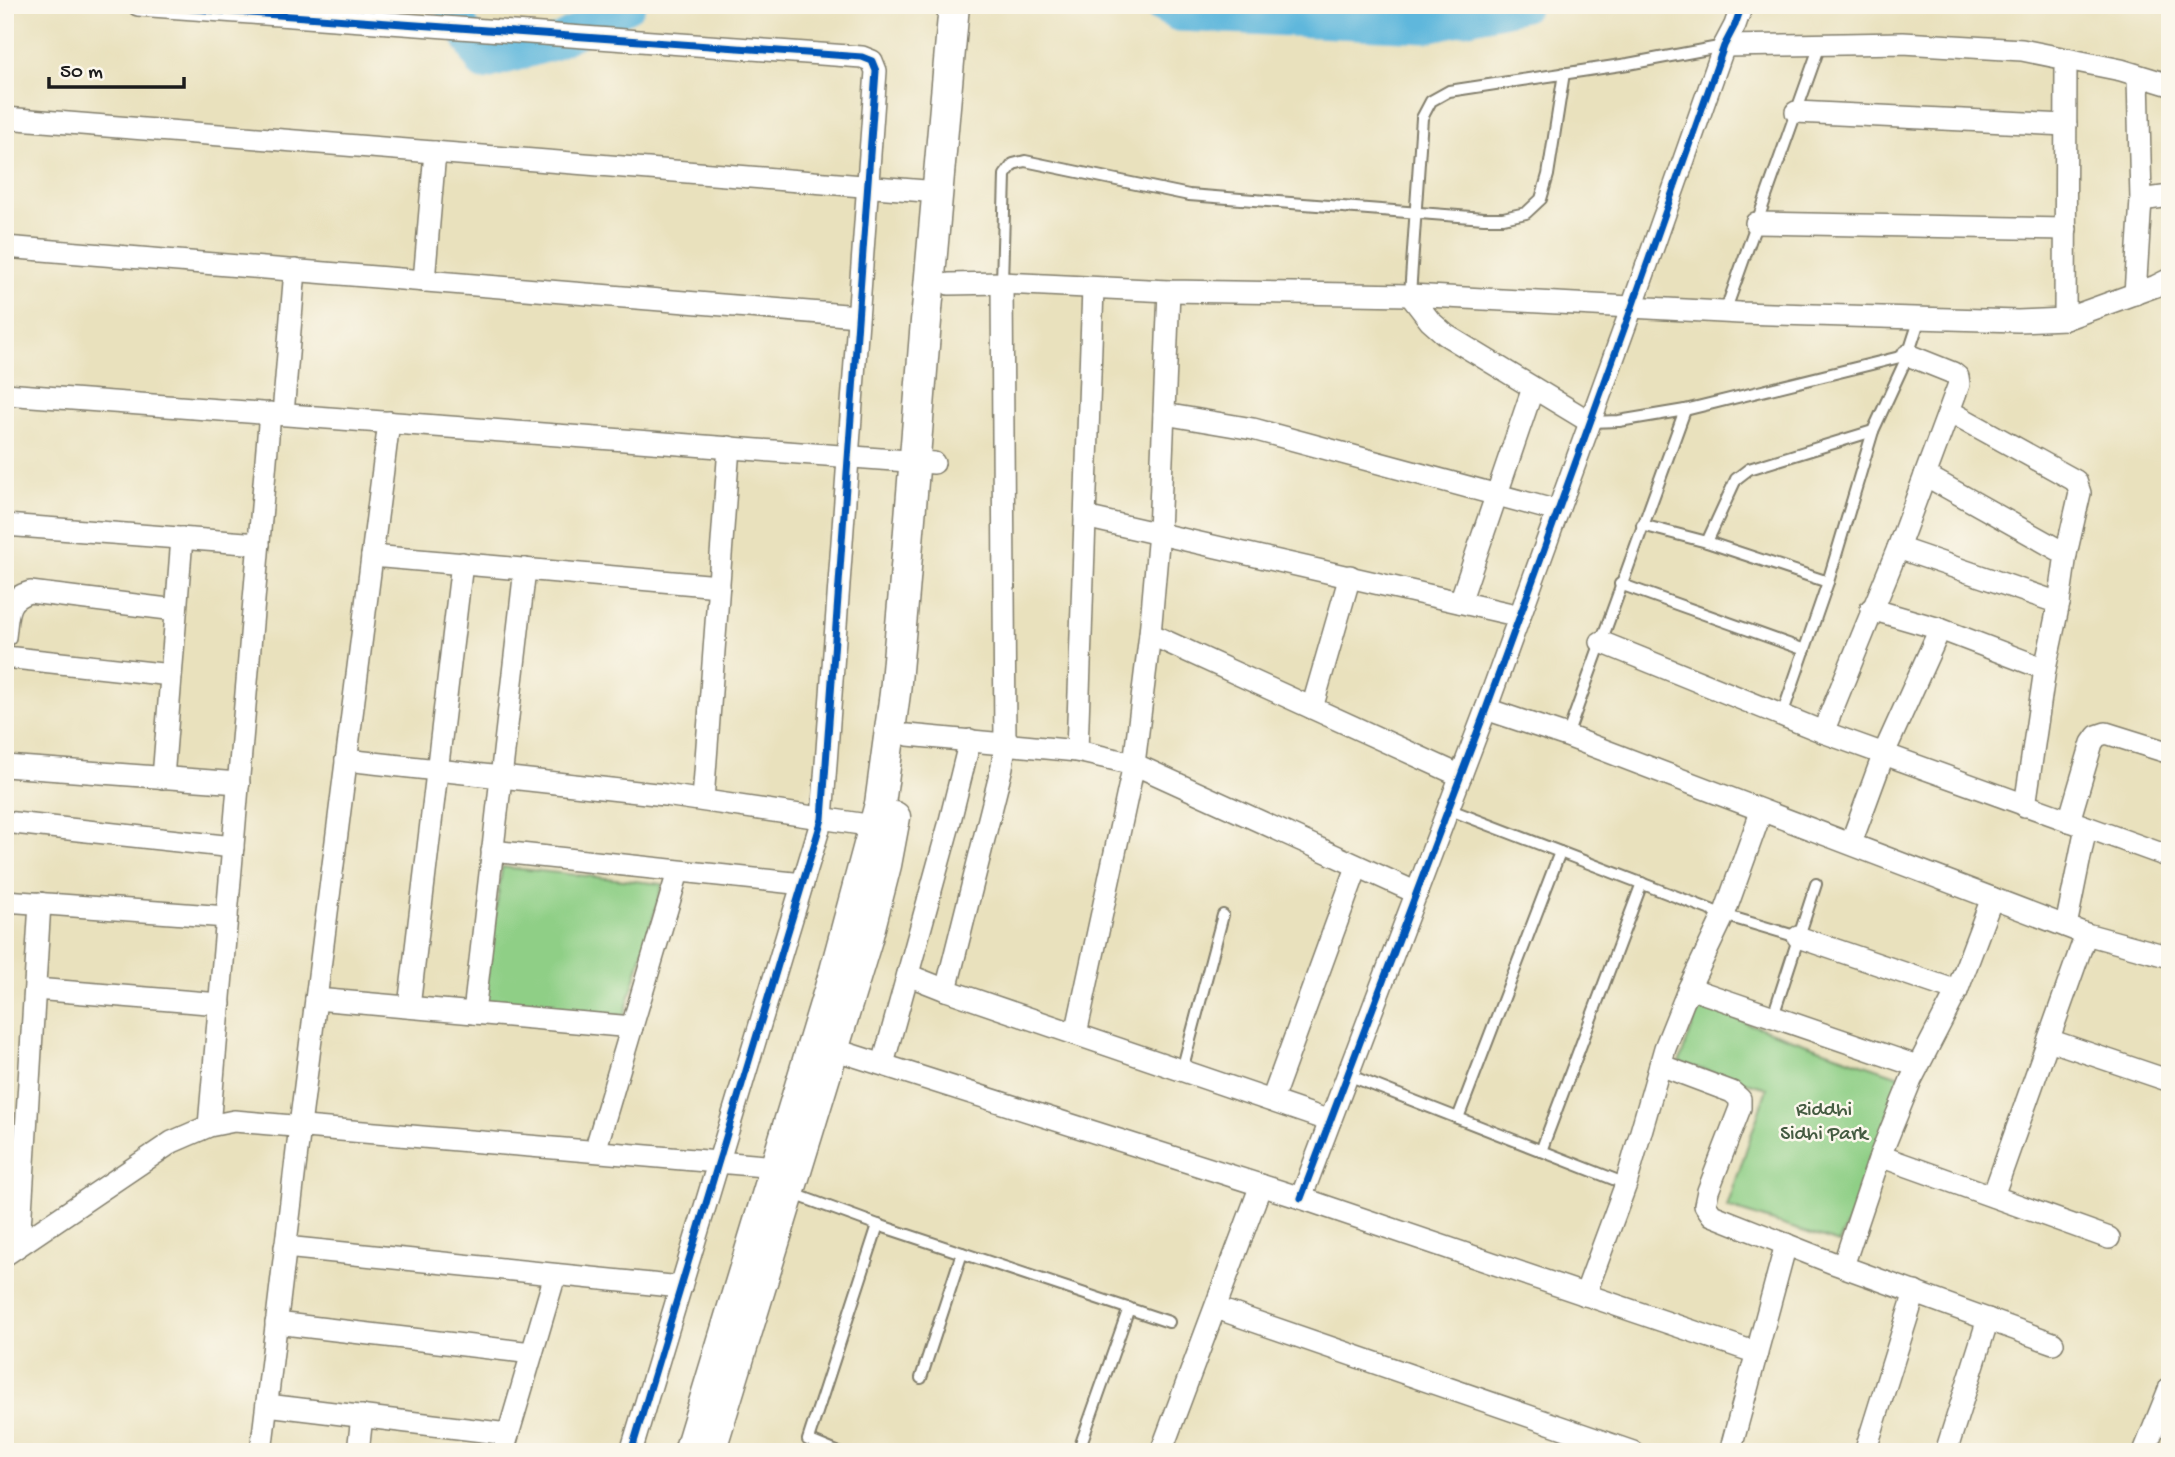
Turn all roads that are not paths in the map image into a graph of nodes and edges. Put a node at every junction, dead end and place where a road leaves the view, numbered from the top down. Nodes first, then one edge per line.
1 (138, 5) edge
2 (954, 5) edge
3 (974, 5) edge
4 (1739, 15) edge
5 (1820, 45) junction
6 (1724, 46) junction
7 (2066, 59) junction
8 (1564, 74) junction
9 (2138, 77) junction
10 (2170, 85) edge
11 (1796, 112) junction
12 (955, 116) junction
13 (5, 118) edge
14 (2066, 125) junction
15 (435, 152) junction
16 (868, 186) junction
17 (938, 192) junction
18 (2170, 196) edge
19 (2141, 200) junction
20 (1414, 214) junction
21 (1756, 223) junction
22 (2066, 229) junction
23 (5, 247) edge
24 (295, 270) junction
25 (424, 281) junction
26 (1002, 283) junction
27 (950, 284) junction
28 (2165, 285) edge
29 (1093, 288) junction
30 (1169, 291) junction
31 (2135, 294) junction
32 (1410, 295) junction
33 (1632, 307) junction
34 (1725, 312) junction
35 (858, 316) junction
36 (1920, 318) junction
37 (2065, 318) junction
38 (1908, 355) junction
39 (1533, 388) junction
40 (5, 394) edge
41 (1685, 410) junction
42 (1949, 411) junction
43 (277, 414) junction
44 (1164, 414) junction
45 (389, 422) junction
46 (1590, 422) junction
47 (1873, 431) junction
48 (729, 447) junction
49 (848, 456) junction
50 (924, 462) junction
51 (1925, 475) junction
52 (1496, 495) junction
53 (1557, 511) junction
54 (1085, 517) junction
55 (5, 525) edge
56 (1642, 525) junction
57 (1159, 532) junction
58 (182, 538) junction
59 (1707, 541) junction
60 (259, 544) junction
61 (1898, 548) junction
62 (2066, 554) junction
63 (372, 556) junction
64 (462, 563) junction
65 (525, 569) junction
66 (1350, 576) junction
67 (1828, 582) junction
68 (1620, 584) junction
69 (719, 586) junction
70 (1460, 602) junction
71 (2059, 603) junction
72 (1871, 609) junction
73 (176, 610) junction
74 (1520, 616) junction
75 (1940, 629) junction
76 (1150, 634) junction
77 (5, 637) edge
78 (1601, 642) junction
79 (1805, 650) junction
80 (5, 657) edge
81 (2045, 669) junction
82 (171, 675) junction
83 (1312, 708) junction
84 (1486, 709) junction
85 (1782, 715) junction
86 (1823, 732) junction
87 (908, 735) junction
88 (1567, 736) junction
89 (970, 740) junction
90 (1005, 744) junction
91 (1077, 751) junction
92 (1884, 753) junction
93 (2170, 753) edge
94 (346, 760) junction
95 (1134, 764) junction
96 (5, 766) edge
97 (438, 770) junction
98 (1461, 776) junction
99 (501, 777) junction
100 (163, 778) junction
101 (239, 783) junction
102 (703, 800) junction
103 (2025, 806) junction
104 (1448, 809) junction
105 (1762, 811) junction
106 (822, 819) junction
107 (5, 822) edge
108 (2078, 824) junction
109 (949, 825) junction
110 (874, 826) junction
111 (986, 834) junction
112 (1851, 843) junction
113 (233, 847) junction
114 (492, 851) junction
115 (1560, 852) junction
116 (2170, 857) edge
117 (1357, 867) junction
118 (678, 872) junction
119 (1642, 883) junction
120 (803, 884) junction
121 (1815, 884) dead end
122 (1417, 893) junction
123 (1992, 898) junction
124 (5, 901) edge
125 (40, 904) junction
126 (1223, 915) dead end
127 (1724, 915) junction
128 (227, 917) junction
129 (2066, 926) junction
130 (2086, 934) junction
131 (1798, 937) junction
132 (2170, 957) edge
133 (908, 975) junction
134 (1689, 988) junction
135 (35, 989) junction
136 (946, 990) junction
137 (1957, 991) junction
138 (316, 999) junction
139 (220, 1004) junction
140 (410, 1007) junction
141 (474, 1013) junction
142 (1773, 1016) junction
143 (632, 1027) junction
144 (1076, 1034) junction
145 (2049, 1040) junction
146 (833, 1049) junction
147 (883, 1064) junction
148 (1660, 1065) junction
149 (1917, 1066) junction
150 (1182, 1070) junction
151 (1348, 1075) junction
152 (2170, 1081) edge
153 (1272, 1100) junction
154 (1458, 1118) junction
155 (1331, 1121) junction
156 (209, 1126) junction
157 (300, 1126) junction
158 (595, 1151) junction
159 (1541, 1151) junction
160 (1880, 1156) junction
161 (719, 1162) junction
162 (783, 1178) junction
163 (1626, 1184) junction
164 (1261, 1185) junction
165 (1993, 1196) junction
166 (1301, 1198) junction
167 (878, 1225) junction
168 (2109, 1238) dead end
169 (1786, 1244) junction
170 (285, 1247) junction
171 (12, 1250) edge
172 (962, 1253) junction
173 (1843, 1266) junction
174 (555, 1275) junction
175 (681, 1287) junction
176 (1915, 1292) junction
177 (1585, 1295) junction
178 (1129, 1308) junction
179 (1216, 1308) junction
180 (1988, 1319) junction
181 (1169, 1322) dead end
182 (276, 1323) junction
183 (2053, 1343) dead end
184 (532, 1353) junction
185 (1757, 1353) junction
186 (921, 1378) dead end
187 (2170, 1387) edge
188 (267, 1405) junction
189 (362, 1416) junction
190 (505, 1443) edge
191 (261, 1452) edge
192 (358, 1452) edge
193 (631, 1452) edge
194 (688, 1452) edge
195 (710, 1452) edge
196 (838, 1452) edge
197 (1077, 1452) edge
198 (1161, 1452) edge
199 (1633, 1452) edge
200 (1730, 1452) edge
201 (1865, 1452) edge
202 (1946, 1452) edge
203 (2144, 1452) edge

1 - 16 street
2 - 12 street
3 - 12 street
4 - 6 street
5 - 6 street
5 - 7 street
5 - 11 lane
6 - 8 lane
6 - 33 street
7 - 9 street
7 - 14 street
8 - 20 lane
8 - 20 lane
9 - 10 street
9 - 19 street
11 - 14 street
11 - 21 lane
12 - 17 street
12 - 27 street
13 - 15 street
14 - 22 street
15 - 16 street
15 - 25 street
16 - 17 street
16 - 35 street
17 - 50 street
18 - 19 street
19 - 31 street
20 - 26 lane
20 - 32 lane
21 - 22 street
21 - 34 lane
22 - 37 street
23 - 24 street
24 - 25 street
24 - 43 street
25 - 35 street
26 - 27 street
26 - 29 street
26 - 90 street
27 - 50 street
28 - 31 street
29 - 30 street
29 - 54 street
30 - 32 street
30 - 44 street
31 - 37 street
32 - 33 street
32 - 39 street
33 - 34 street
33 - 46 street
34 - 36 street
35 - 49 street
36 - 37 street
36 - 38 lane
38 - 41 lane
38 - 42 street
38 - 47 lane
39 - 46 street
39 - 52 street
40 - 43 street
41 - 46 lane
41 - 56 lane
42 - 51 street
42 - 62 street
43 - 45 street
43 - 60 street
44 - 52 street
44 - 57 street
45 - 48 street
45 - 63 street
46 - 53 street
47 - 59 lane
47 - 67 lane
48 - 49 street
48 - 69 street
49 - 50 street
49 - 106 street
50 - 87 street
50 - 110 street
51 - 61 street
51 - 62 street
52 - 53 street
52 - 70 street
53 - 74 street
54 - 57 street
54 - 91 street
55 - 58 street
56 - 59 lane
56 - 68 lane
57 - 66 street
57 - 76 street
58 - 60 street
58 - 73 street
59 - 67 lane
60 - 101 street
61 - 71 street
61 - 72 street
62 - 71 street
63 - 64 street
63 - 94 street
64 - 65 street
64 - 97 street
65 - 69 street
65 - 99 street
66 - 70 street
66 - 83 street
67 - 79 lane
68 - 78 lane
68 - 79 lane
69 - 102 street
70 - 74 street
71 - 81 street
72 - 75 street
72 - 86 street
73 - 77 street
73 - 82 street
74 - 84 street
75 - 81 street
75 - 92 street
76 - 83 street
76 - 95 street
78 - 85 street
78 - 88 lane
79 - 85 lane
80 - 82 street
81 - 103 street
82 - 100 street
83 - 98 street
84 - 88 street
84 - 98 street
85 - 86 street
86 - 92 street
87 - 89 street
87 - 146 street
88 - 105 street
89 - 90 street
89 - 109 street
90 - 91 street
90 - 111 street
91 - 95 street
92 - 103 street
92 - 112 street
93 - 108 street
94 - 97 street
94 - 138 street
95 - 117 street
95 - 144 street
96 - 100 street
97 - 99 street
97 - 140 street
98 - 104 street
99 - 102 street
99 - 114 street
100 - 101 street
101 - 113 street
102 - 106 street
103 - 108 street
104 - 115 lane
104 - 122 street
105 - 112 street
105 - 127 street
106 - 110 street
106 - 120 street
107 - 113 street
108 - 116 street
108 - 129 street
109 - 111 street
109 - 133 street
110 - 162 street
111 - 136 street
112 - 123 street
113 - 128 street
114 - 118 street
114 - 141 street
115 - 119 lane
115 - 154 lane
117 - 122 street
117 - 153 street
118 - 120 street
118 - 143 street
119 - 127 lane
119 - 159 lane
120 - 161 street
121 - 131 lane
122 - 151 street
123 - 129 street
123 - 137 street
124 - 125 street
125 - 128 street
125 - 135 street
126 - 150 lane
127 - 131 lane
127 - 134 street
128 - 139 street
129 - 130 street
130 - 132 street
130 - 145 street
131 - 137 street
131 - 142 lane
133 - 136 street
133 - 147 street
134 - 142 street
134 - 148 street
135 - 139 street
135 - 171 street
136 - 144 street
137 - 149 street
138 - 140 street
138 - 157 street
139 - 156 street
140 - 141 street
141 - 143 street
142 - 149 street
143 - 158 street
144 - 150 street
145 - 152 street
145 - 165 street
146 - 147 street
146 - 162 street
147 - 164 street
148 - 163 street
148 - 169 street
149 - 160 street
150 - 153 street
151 - 154 lane
151 - 155 street
153 - 155 street
154 - 159 lane
155 - 166 street
156 - 157 street
156 - 171 street
157 - 158 street
157 - 170 street
158 - 161 street
159 - 163 lane
160 - 165 street
160 - 173 street
161 - 162 street
161 - 175 street
162 - 167 lane
162 - 194 street
162 - 195 street
163 - 177 street
164 - 166 street
164 - 179 street
165 - 168 street
166 - 177 street
167 - 172 lane
167 - 196 lane
169 - 173 street
169 - 185 street
170 - 174 street
170 - 182 street
172 - 178 lane
172 - 186 lane
173 - 176 street
174 - 175 street
174 - 184 street
175 - 193 street
176 - 180 street
176 - 201 street
177 - 185 street
178 - 181 lane
178 - 197 lane
179 - 198 street
179 - 199 street
180 - 183 street
180 - 202 street
182 - 184 street
182 - 188 street
184 - 190 street
185 - 200 street
187 - 203 street
188 - 189 street
188 - 191 street
189 - 190 street
189 - 192 street

